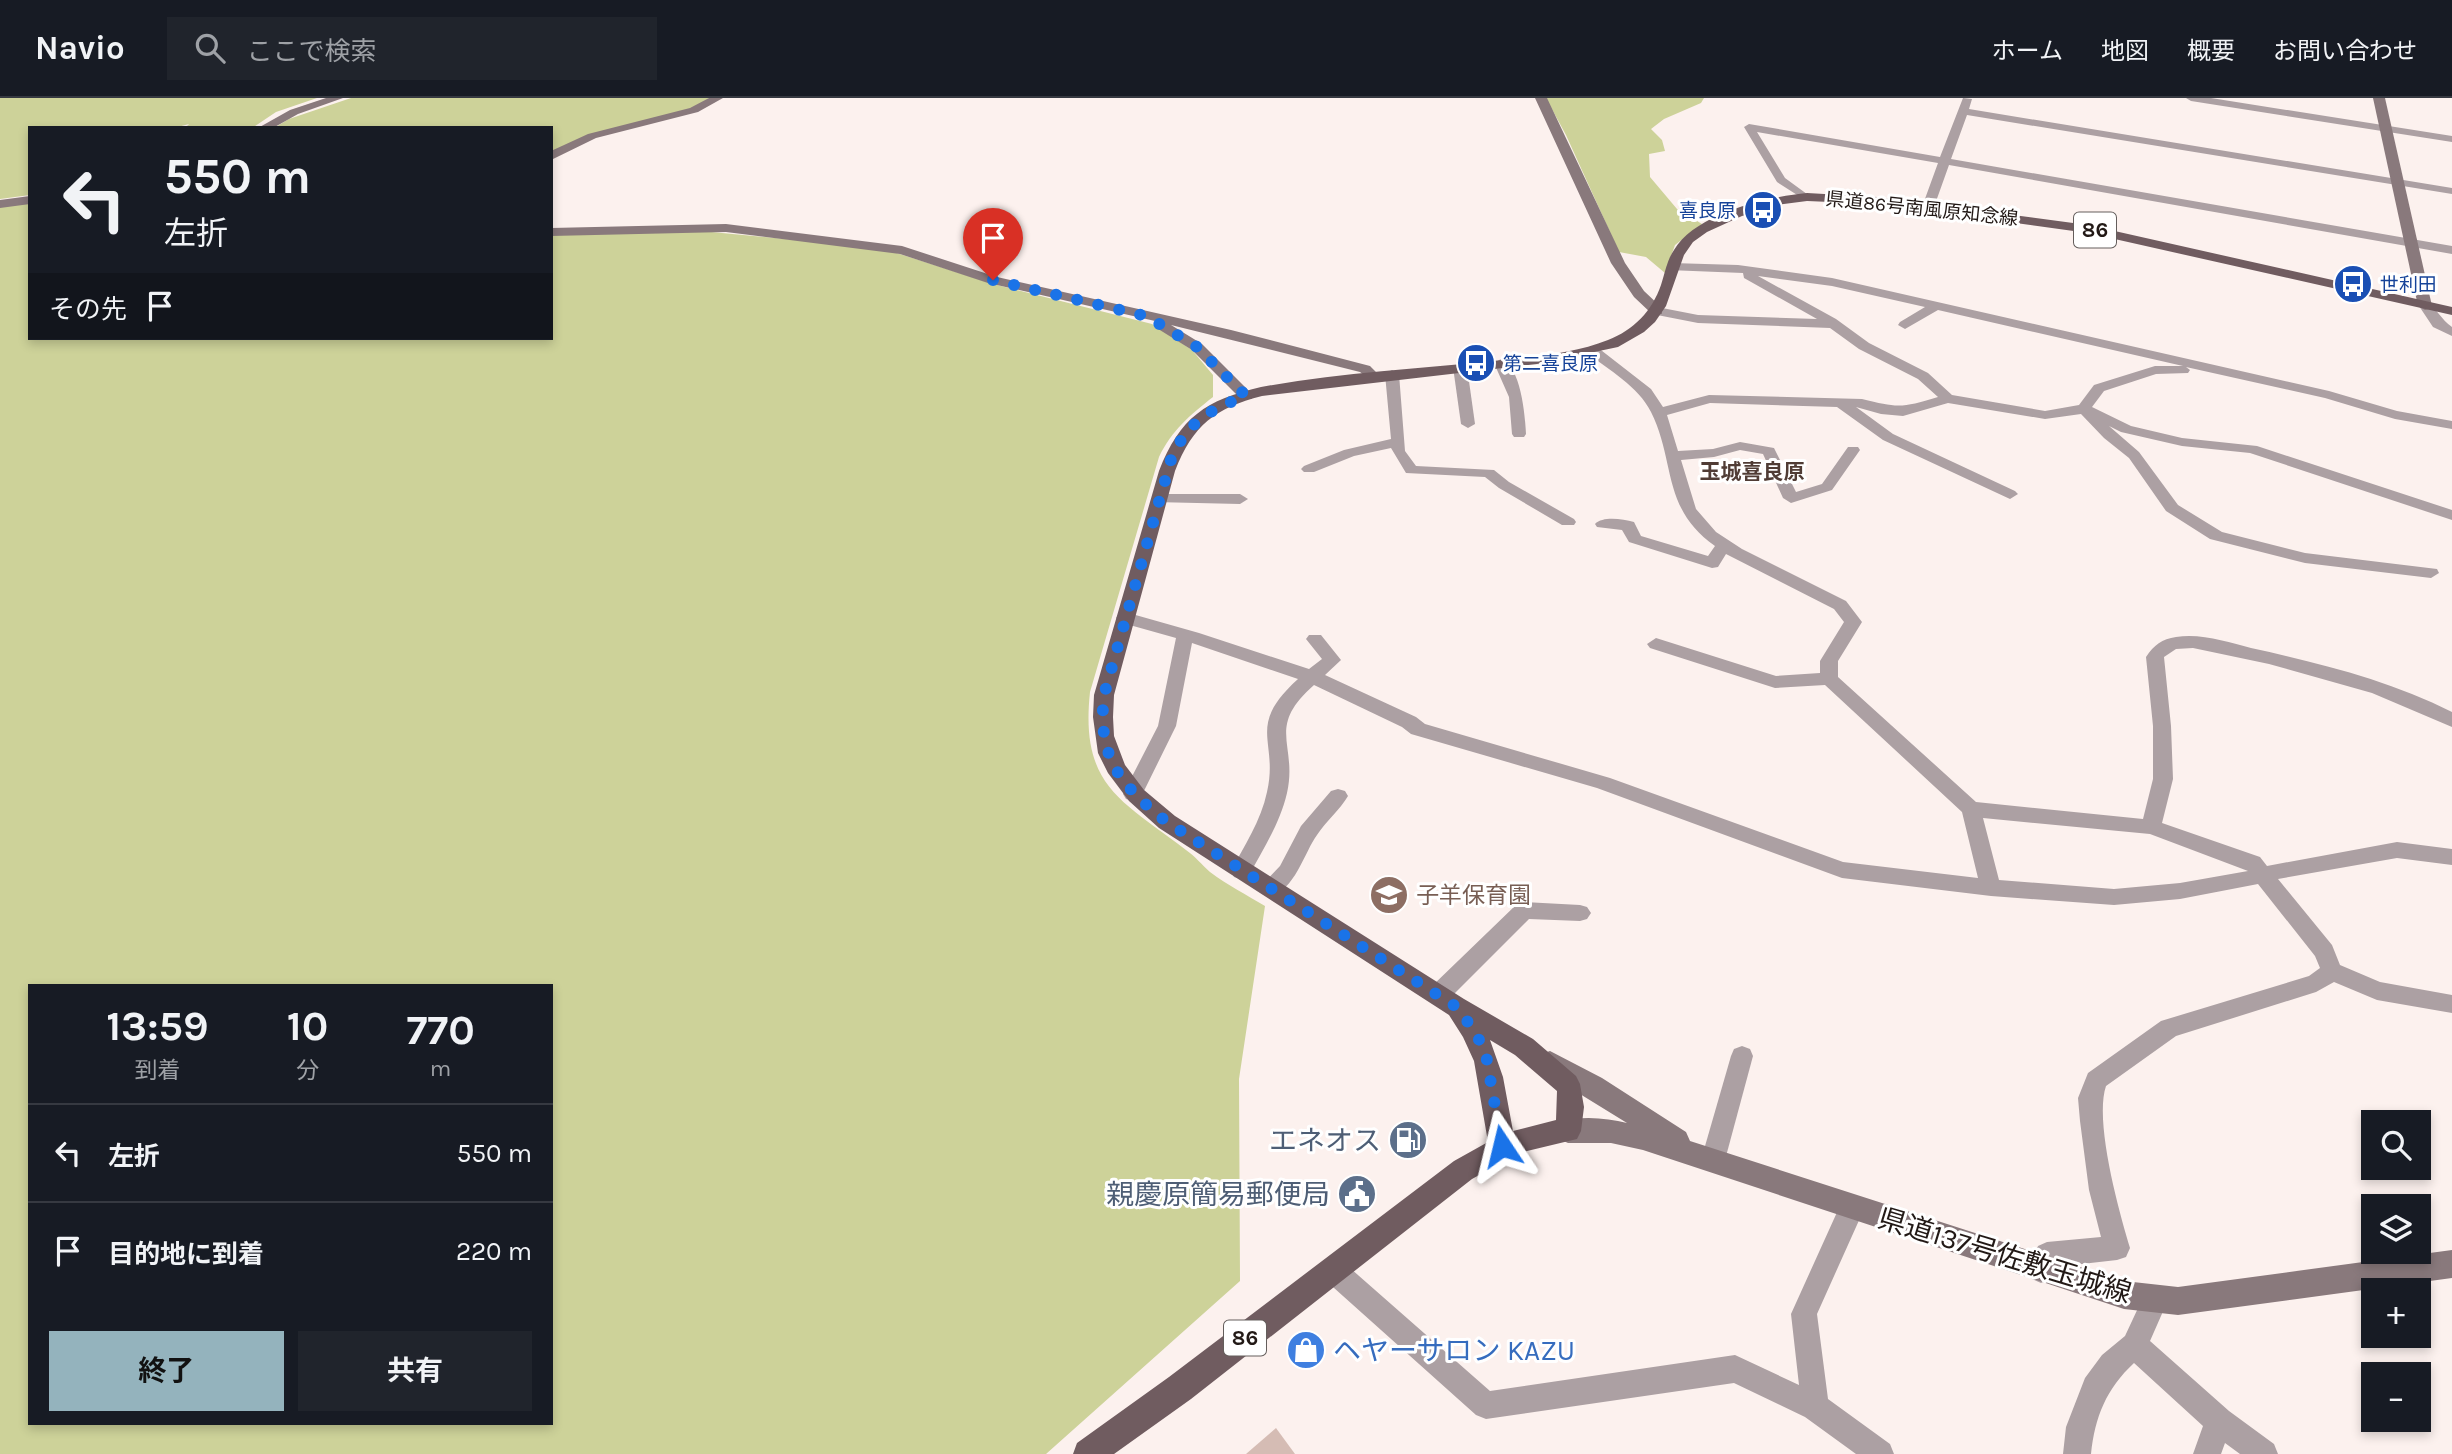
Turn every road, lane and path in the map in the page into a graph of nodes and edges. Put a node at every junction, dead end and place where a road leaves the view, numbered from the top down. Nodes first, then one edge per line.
1 (337, 98) edge
2 (717, 98) edge
3 (1541, 98) edge
4 (1967, 98) edge
5 (2191, 98) edge
6 (2379, 98) edge
7 (1963, 111) junction
8 (268, 126) edge
9 (2386, 128) junction
10 (2452, 139) edge
11 (553, 155) edge
12 (1945, 161) junction
13 (2398, 182) junction
14 (2452, 191) edge
15 (1805, 197) junction
16 (28, 200) edge
17 (0, 204) edge
18 (1928, 207) junction
19 (553, 232) edge
20 (2411, 243) junction
21 (2452, 250) edge
22 (1672, 267) junction
23 (1738, 269) junction
24 (1937, 305) junction
25 (2425, 306) junction
26 (1657, 311) junction
27 (2452, 311) edge
28 (1146, 316) junction
29 (1833, 324) junction
30 (1905, 325) dead end
31 (2452, 332) edge
32 (1592, 350) junction
33 (1501, 363) junction
34 (1460, 367) junction
35 (2207, 369) junction
36 (1392, 374) junction
37 (1372, 376) junction
38 (1246, 396) junction
39 (1948, 398) junction
40 (1841, 403) junction
41 (2084, 408) junction
42 (1659, 414) junction
43 (1468, 424) dead end
44 (2452, 425) edge
45 (1519, 434) dead end
46 (1398, 442) junction
47 (1853, 450) dead end
48 (1673, 456) junction
49 (1309, 469) dead end
50 (2010, 494) dead end
51 (1159, 499) junction
52 (1240, 499) dead end
53 (2452, 515) edge
54 (1568, 522) dead end
55 (1603, 524) dead end
56 (1724, 545) junction
57 (2431, 573) dead end
58 (1125, 618) junction
59 (1185, 635) junction
60 (1315, 639) dead end
61 (1656, 644) dead end
62 (1312, 677) junction
63 (1829, 679) junction
64 (2452, 720) edge
65 (1133, 794) junction
66 (1338, 796) dead end
67 (1971, 809) junction
68 (2151, 827) junction
69 (2452, 857) edge
70 (1241, 871) junction
71 (2265, 876) junction
72 (1269, 888) junction
73 (1991, 888) junction
74 (1580, 913) dead end
75 (2332, 971) junction
76 (1446, 1000) junction
77 (2452, 1004) edge
78 (1524, 1047) junction
79 (1742, 1056) dead end
80 (1568, 1131) junction
81 (1502, 1146) junction
82 (1703, 1157) junction
83 (1852, 1207) junction
84 (2452, 1264) edge
85 (1333, 1270) junction
86 (2040, 1270) junction
87 (2155, 1300) junction
88 (2134, 1345) junction
89 (1815, 1407) junction
90 (2218, 1421) junction
91 (1088, 1454) edge
92 (1880, 1454) edge
93 (2077, 1454) edge
94 (2207, 1454) edge
95 (2264, 1454) edge

1 - 8 street
2 - 11 street
3 - 26 street
4 - 7 street
5 - 9 street
6 - 9 street
7 - 12 street
7 - 13 street
9 - 10 street
9 - 13 street
12 - 15 street
12 - 18 street
12 - 20 street
13 - 14 street
13 - 20 street
15 - 18 main road, 県道86号南風原知念線 / 86
15 - 22 main road, 県道86号南風原知念線 / 86
16 - 17 street
18 - 25 main road, 県道86号南風原知念線 / 86
19 - 28 street
20 - 21 street
20 - 25 street
22 - 23 street
22 - 26 main road, 県道86号南風原知念線 / 86
23 - 24 street
23 - 29 street
24 - 30 street
24 - 35 street
25 - 27 main road, 県道86号南風原知念線 / 86
25 - 31 street
26 - 29 street
26 - 32 main road, 県道86号南風原知念線 / 86
28 - 37 street
28 - 38 street
29 - 39 street
32 - 33 main road, 県道86号南風原知念線 / 86
32 - 42 street
33 - 34 main road, 県道86号南風原知念線 / 86
33 - 45 street
34 - 36 main road, 県道86号南風原知念線 / 86
34 - 43 street
35 - 41 street
35 - 44 street
36 - 37 main road, 県道86号南風原知念線 / 86
36 - 46 street
37 - 38 main road, 県道86号南風原知念線 / 86
38 - 51 main road, 県道86号南風原知念線 / 86
39 - 40 street
39 - 41 street
40 - 42 street
40 - 50 street
41 - 53 street
41 - 57 street
42 - 48 street
46 - 49 street
46 - 54 street
47 - 48 street
48 - 56 street
51 - 52 street
51 - 58 main road, 県道86号南風原知念線 / 86
55 - 56 street
56 - 63 street
58 - 59 street
58 - 65 main road, 県道86号南風原知念線 / 86
59 - 62 street
59 - 65 street
60 - 62 street
61 - 63 street
62 - 70 street
62 - 73 street
63 - 67 street
64 - 68 street
65 - 70 main road, 県道86号南風原知念線 / 86
66 - 72 street
67 - 68 street
67 - 73 street
68 - 71 street
69 - 71 street
70 - 72 main road, 県道86号南風原知念線 / 86
71 - 73 street
71 - 75 street
72 - 76 main road, 県道86号南風原知念線 / 86
74 - 76 street
75 - 77 street
75 - 86 street
76 - 78 main road, 県道86号南風原知念線 / 86
76 - 81 main road, 県道86号南風原知念線 / 86
78 - 80 main road, 県道86号南風原知念線 / 86
78 - 82 street
79 - 82 street
80 - 81 main road, 86
80 - 82 street, 県道137号佐敷玉城線
81 - 85 main road, 86
82 - 83 street, 県道137号佐敷玉城線
83 - 86 street, 県道137号佐敷玉城線
83 - 89 street
84 - 87 street, 県道137号佐敷玉城線
85 - 89 street
85 - 91 main road, 86
86 - 87 street, 県道137号佐敷玉城線
87 - 88 street
88 - 90 street
88 - 93 street
89 - 92 street
90 - 94 street
90 - 95 street

